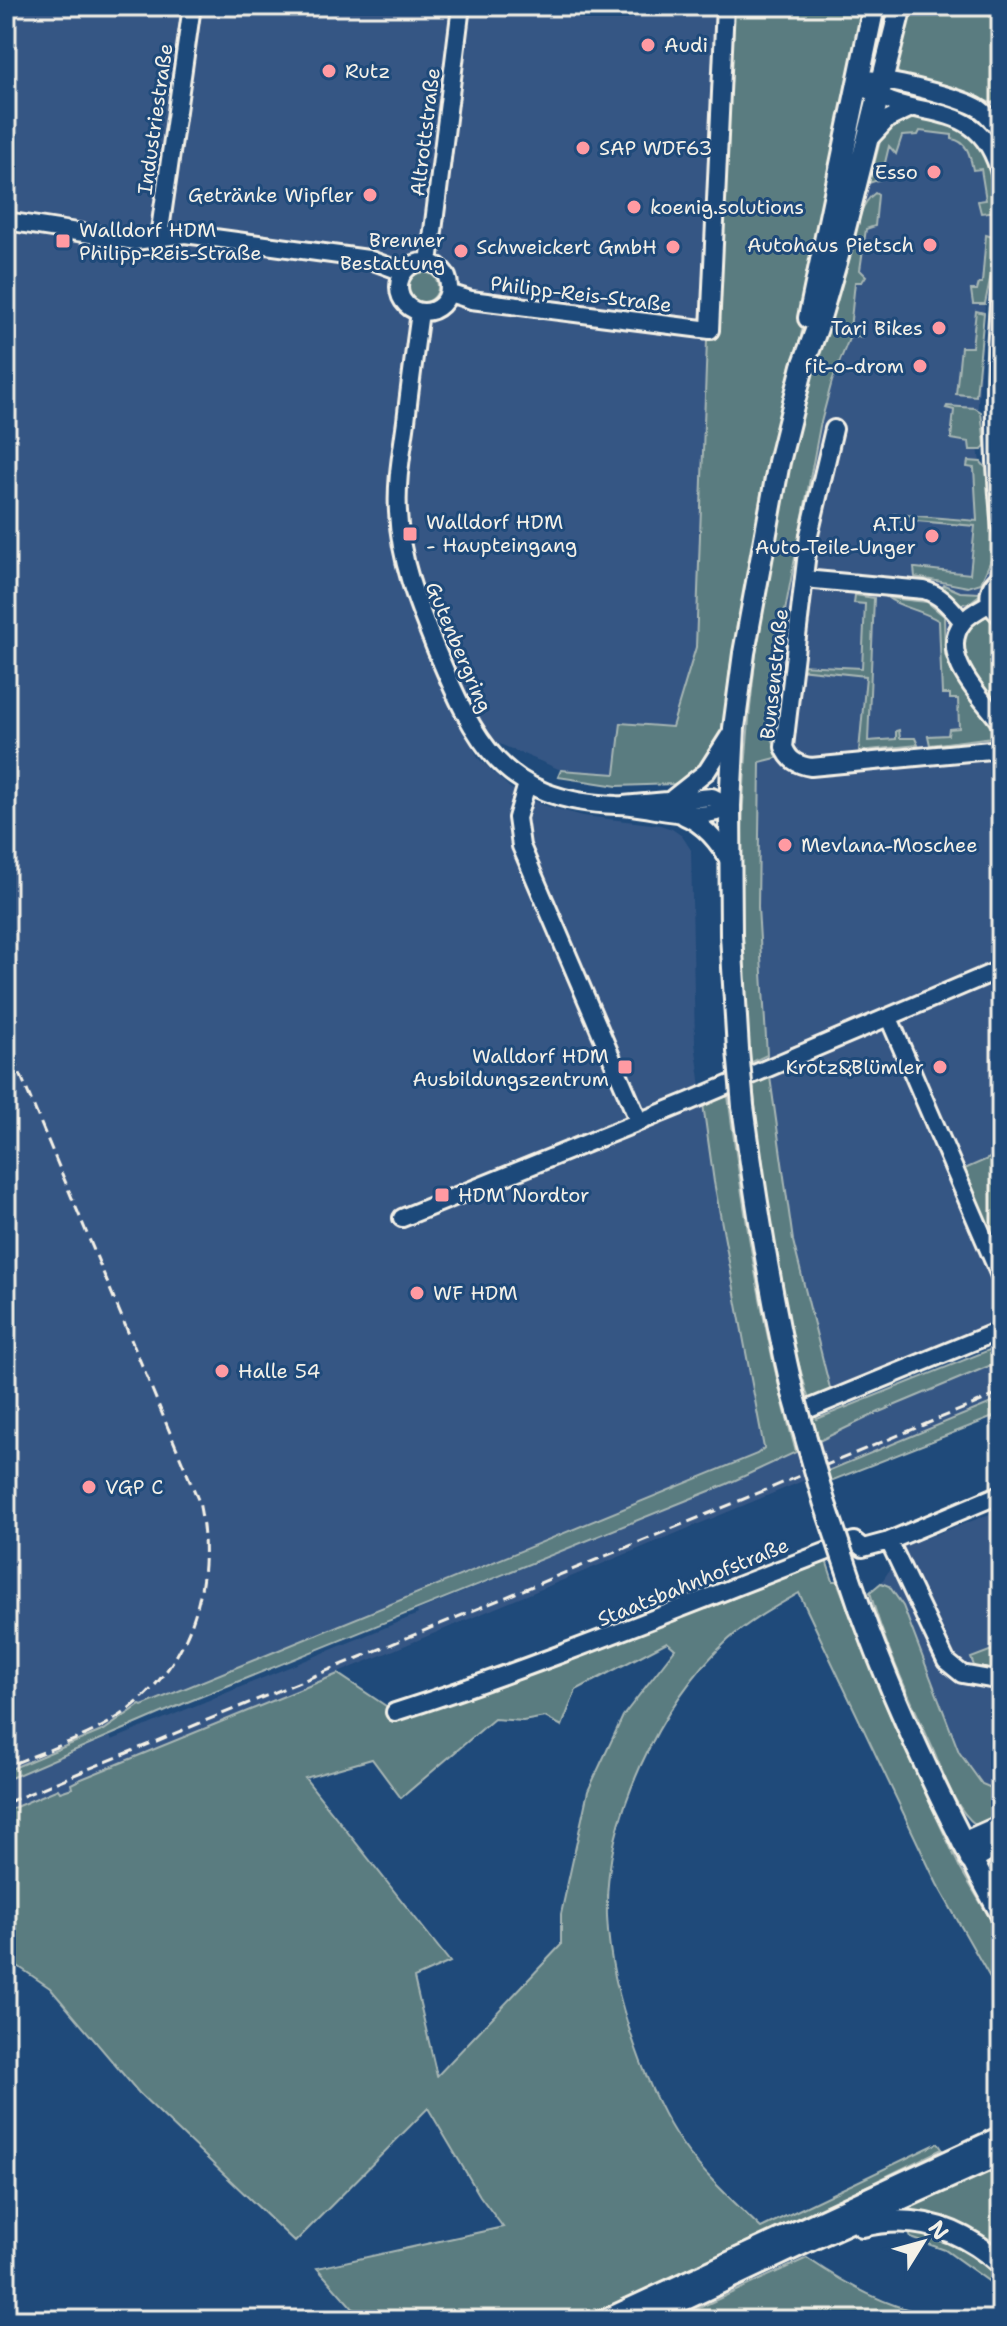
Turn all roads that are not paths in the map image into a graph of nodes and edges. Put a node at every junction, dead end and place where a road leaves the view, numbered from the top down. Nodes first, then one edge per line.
1 (192, 6) edge
2 (461, 6) edge
3 (725, 6) edge
4 (874, 6) edge
5 (901, 6) edge
6 (858, 81) junction
7 (880, 88) junction
8 (911, 108) junction
9 (994, 126) edge
10 (864, 147) junction
11 (1001, 177) edge
12 (6, 221) edge
13 (159, 237) junction
14 (429, 263) junction
15 (403, 272) junction
16 (1001, 280) edge
17 (449, 293) junction
18 (420, 312) junction
19 (803, 366) junction
20 (834, 429) dead end
21 (1001, 527) edge
22 (1001, 577) edge
23 (804, 579) junction
24 (995, 609) edge
25 (963, 622) junction
26 (1001, 723) edge
27 (734, 728) junction
28 (1001, 749) edge
29 (527, 784) junction
30 (673, 806) junction
31 (730, 806) junction
32 (731, 864) junction
33 (1001, 969) edge
34 (889, 1018) junction
35 (639, 1122) junction
36 (402, 1218) dead end
37 (1001, 1278) edge
38 (1001, 1330) edge
39 (811, 1408) dead end
40 (1001, 1494) edge
41 (889, 1541) junction
42 (1001, 1681) edge
43 (395, 1712) dead end
44 (1001, 1826) edge
45 (1001, 1842) edge
46 (967, 1851) junction
47 (1001, 1861) edge
48 (1001, 1896) edge
49 (1001, 1914) edge
50 (1001, 2137) edge
51 (1001, 2154) edge
52 (819, 2236) junction
53 (1001, 2264) edge
54 (606, 2320) edge
55 (641, 2320) edge

1 - 13 street, Industriestraße
2 - 14 street, Altrottstraße
3 - 17 street, Philipp-Reis-Straße
4 - 6 main road
5 - 7 main road
6 - 7 street
6 - 19 main road
7 - 8 street
7 - 9 street
7 - 10 main road
8 - 9 street
8 - 10 street
9 - 11 street
10 - 19 main road
12 - 13 street
13 - 15 street
14 - 15 street
14 - 17 street
15 - 18 street
16 - 21 street
17 - 18 street
18 - 29 street, Gutenbergring
19 - 27 main road
20 - 23 street, Bunsenstraße
22 - 24 street
23 - 25 street
23 - 28 street, Bunsenstraße
24 - 25 street
25 - 26 street
27 - 30 street
27 - 31 main road
29 - 30 street, Gutenbergring
29 - 35 street
30 - 31 street, Gutenbergring
30 - 32 street
31 - 32 main road
32 - 46 main road, bridge
33 - 34 street
34 - 35 street
34 - 37 street
35 - 36 street
38 - 39 street
40 - 41 street, Staatsbahnhofstraße
41 - 42 street
41 - 43 street, Staatsbahnhofstraße
44 - 46 main road
45 - 46 main road
46 - 49 main road
47 - 48 main road
50 - 54 main road
51 - 52 main road
52 - 53 main road
52 - 55 main road

